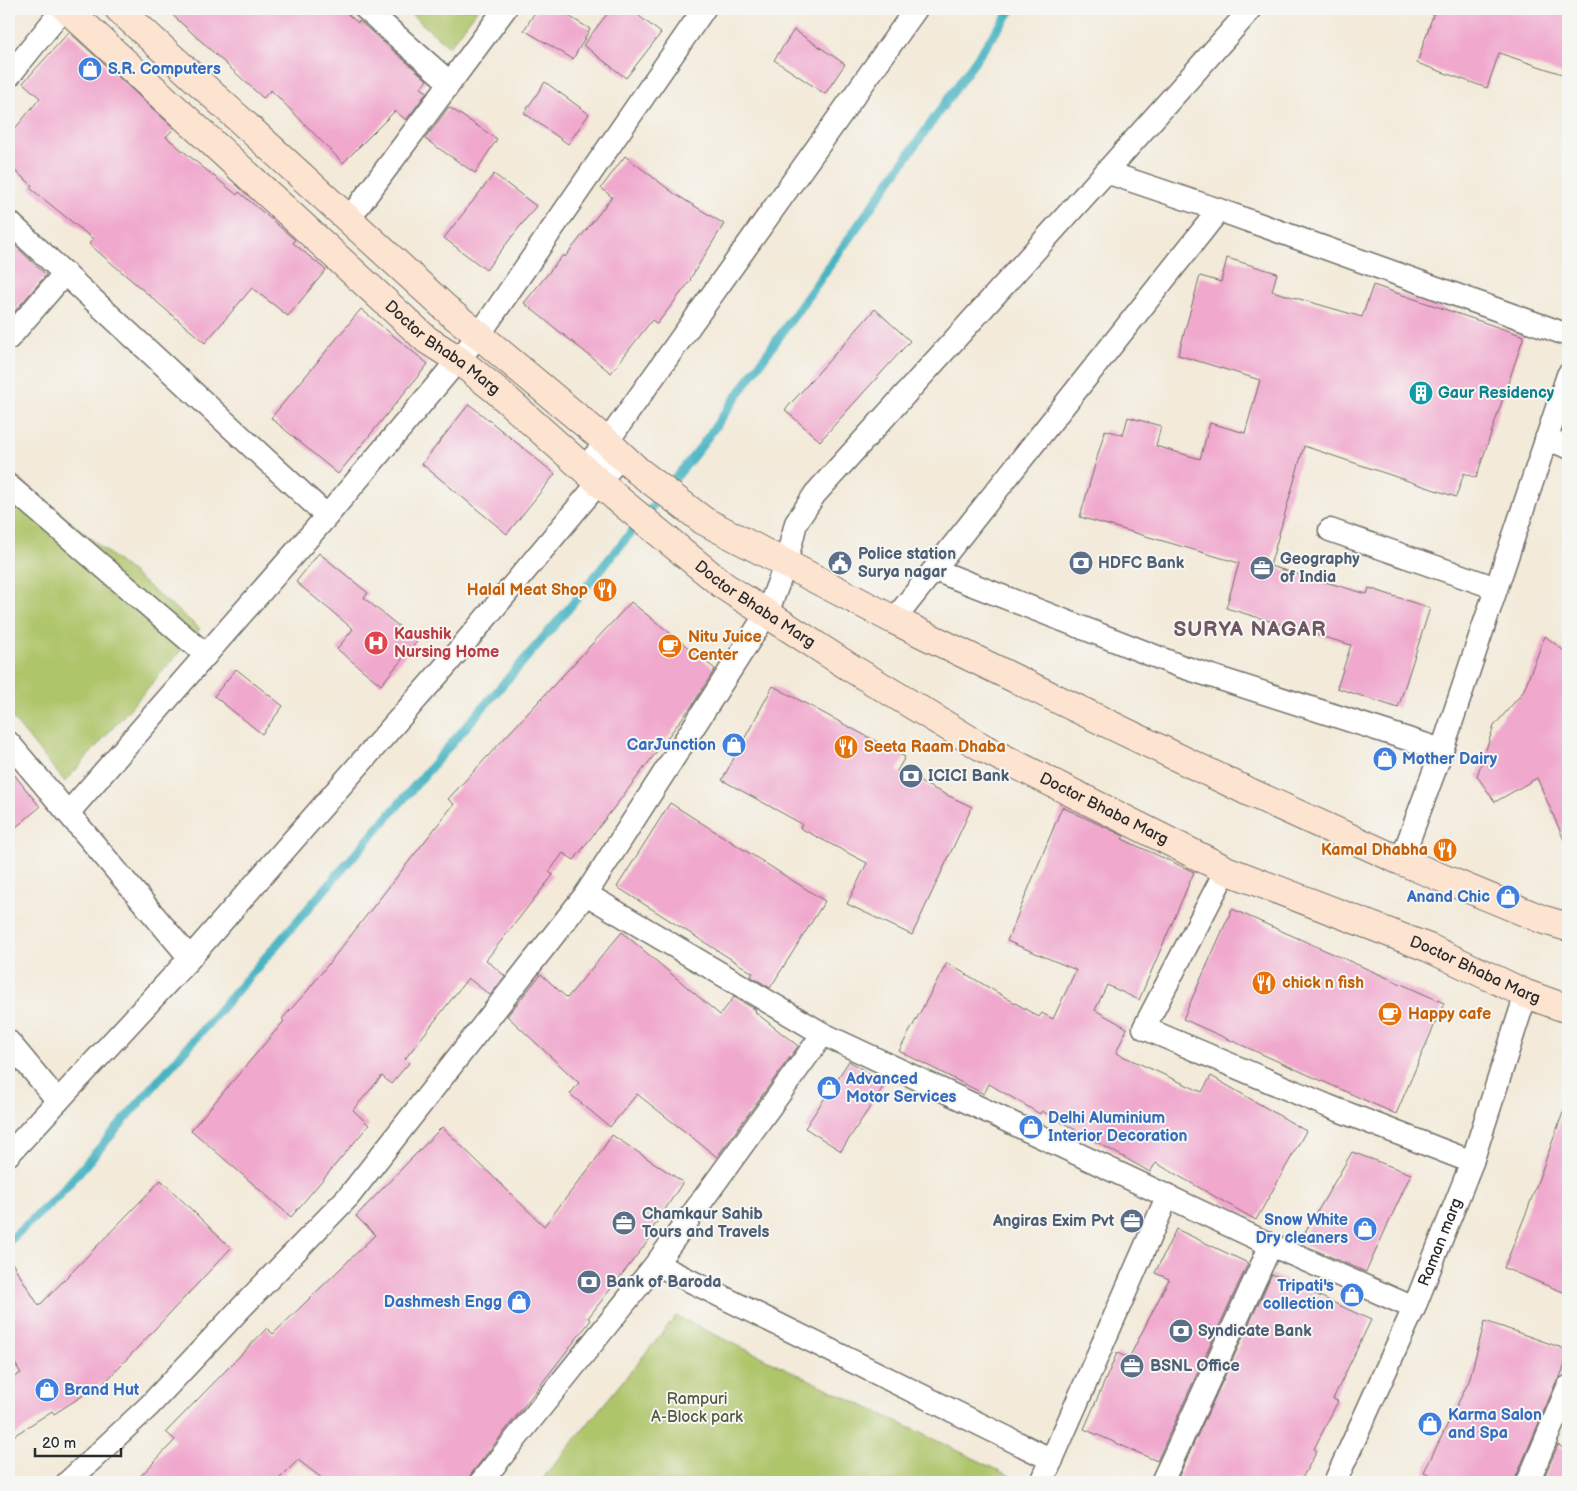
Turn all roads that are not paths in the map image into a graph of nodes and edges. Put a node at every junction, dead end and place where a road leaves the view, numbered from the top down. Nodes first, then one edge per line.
1 (62, 9) edge
2 (67, 9) edge
3 (119, 9) edge
4 (366, 9) edge
5 (505, 9) edge
6 (916, 9) edge
7 (1251, 9) edge
8 (696, 12) edge
9 (9, 76) edge
10 (450, 83) junction
11 (1106, 172) junction
12 (1219, 210) junction
13 (348, 220) junction
14 (9, 222) edge
15 (65, 274) junction
16 (479, 335) junction
17 (1568, 335) edge
18 (9, 338) edge
19 (457, 360) junction
20 (1568, 375) edge
21 (1546, 439) junction
22 (1568, 447) edge
23 (622, 456) junction
24 (600, 484) junction
25 (9, 486) edge
26 (327, 516) junction
27 (1330, 530) dead end
28 (786, 563) junction
29 (934, 570) junction
30 (1496, 588) junction
31 (767, 613) junction
32 (894, 620) junction
33 (206, 655) junction
34 (9, 743) edge
35 (1442, 750) junction
36 (69, 812) junction
37 (1401, 861) junction
38 (1226, 870) junction
39 (586, 894) junction
40 (1568, 927) edge
41 (190, 958) junction
42 (1526, 994) junction
43 (1568, 1009) edge
44 (824, 1034) junction
45 (9, 1042) edge
46 (58, 1101) junction
47 (9, 1154) edge
48 (1472, 1162) junction
49 (1168, 1195) junction
50 (1271, 1244) junction
51 (656, 1264) junction
52 (1414, 1308) junction
53 (1568, 1387) edge
54 (1052, 1460) junction
55 (68, 1482) edge
56 (481, 1482) edge
57 (1042, 1482) edge
58 (1162, 1482) edge
59 (1335, 1482) edge
60 (1528, 1482) edge

1 - 9 street
2 - 19 street, Doctor Bhaba Marg
3 - 13 street, Doctor Bhaba Marg
4 - 10 street
5 - 10 street
6 - 23 street
7 - 11 street
8 - 16 street
10 - 13 street
11 - 12 street
11 - 28 street
12 - 17 street
12 - 29 street
13 - 16 street, Doctor Bhaba Marg
14 - 15 street
15 - 18 street
15 - 26 street
16 - 19 street
16 - 23 street, Doctor Bhaba Marg
19 - 24 street, Doctor Bhaba Marg
19 - 26 street
20 - 21 street
21 - 22 street
21 - 30 street
23 - 24 street
23 - 28 street, Doctor Bhaba Marg
24 - 31 street, Doctor Bhaba Marg
24 - 41 street
25 - 33 street
26 - 33 street
27 - 30 street
28 - 31 street
28 - 32 street, Doctor Bhaba Marg
29 - 32 street
29 - 35 street
30 - 35 street
31 - 38 street, Doctor Bhaba Marg
31 - 39 street
32 - 37 street, Doctor Bhaba Marg
33 - 36 street
34 - 36 street
35 - 37 street
36 - 41 street
37 - 40 street, Doctor Bhaba Marg
38 - 42 street, Doctor Bhaba Marg
38 - 48 street
39 - 44 street
39 - 55 street
41 - 46 street
42 - 43 street, Doctor Bhaba Marg
42 - 48 street, Raman marg
44 - 49 street
44 - 51 street
45 - 46 street
46 - 47 street
48 - 52 street, Raman marg
49 - 50 street
49 - 54 street
50 - 52 street
50 - 58 street
51 - 54 street
51 - 56 street
52 - 59 street, Raman marg
53 - 60 street
54 - 57 street

